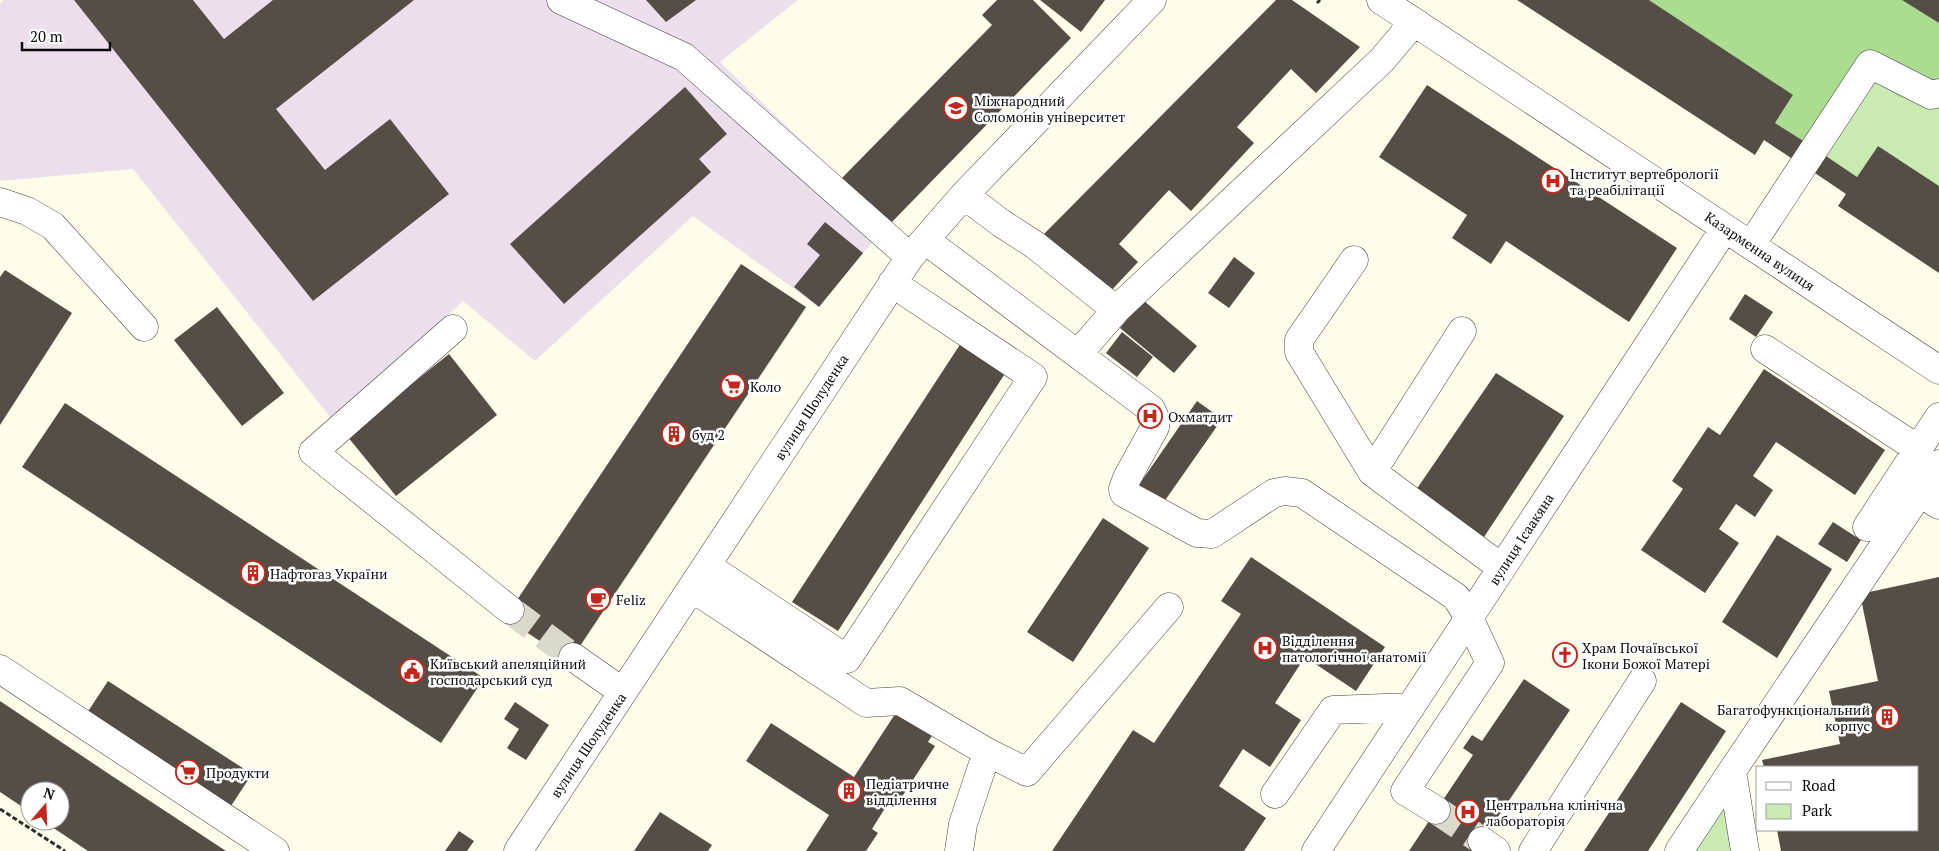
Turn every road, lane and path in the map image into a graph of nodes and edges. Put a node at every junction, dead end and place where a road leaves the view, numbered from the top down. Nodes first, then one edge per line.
1 (562, 0) edge
2 (1152, 0) edge
3 (1381, 0) edge
4 (1414, 22) junction
5 (1939, 93) edge
6 (964, 195) junction
7 (0, 202) edge
8 (1725, 228) junction
9 (1751, 245) junction
10 (917, 248) junction
11 (1354, 260) dead end
12 (892, 283) junction
13 (1116, 310) junction
14 (144, 327) dead end
15 (453, 329) dead end
16 (1462, 331) dead end
17 (1765, 349) dead end
18 (1078, 354) junction
19 (1939, 370) edge
20 (1939, 417) edge
21 (1928, 457) edge
22 (1372, 472) junction
23 (1929, 498) edge
24 (1866, 527) dead end
25 (706, 566) junction
26 (1502, 568) junction
27 (692, 588) junction
28 (1169, 606) dead end
29 (510, 610) tunnel mouth
30 (1469, 618) junction
31 (573, 657) tunnel mouth
32 (0, 669) edge
33 (1642, 681) dead end
34 (623, 692) junction
35 (1411, 708) junction
36 (987, 752) junction
37 (1732, 771) junction
38 (1275, 794) dead end
39 (0, 809) edge
40 (1436, 810) tunnel mouth
41 (65, 851) edge
42 (275, 851) edge
43 (518, 851) edge
44 (960, 851) edge
45 (1316, 851) edge
46 (1533, 851) edge
47 (1679, 851) edge
48 (1745, 851) edge

1 - 10 street
2 - 6 street, вулиця Шолуденка
3 - 4 street, Казарменна вулиця
4 - 8 street, Казарменна вулиця
4 - 13 street
5 - 9 street
6 - 10 street, вулиця Шолуденка
6 - 13 street
7 - 14 street
8 - 9 street, Казарменна вулиця
8 - 26 street, вулиця Ісаакяна
9 - 19 street, Казарменна вулиця
10 - 12 street, вулиця Шолуденка
10 - 18 street
11 - 22 street
12 - 25 street, вулиця Шолуденка
12 - 25 street
13 - 18 street
15 - 29 street
16 - 22 street
17 - 21 street
18 - 30 street
20 - 21 street
21 - 23 street
21 - 24 street
22 - 26 street
23 - 37 street
25 - 27 street, вулиця Шолуденка
26 - 30 street, вулиця Ісаакяна
27 - 34 street, вулиця Шолуденка
27 - 36 street
28 - 36 street
30 - 35 street, вулиця Ісаакяна
30 - 40 street
31 - 34 street
32 - 42 street
33 - 46 street
34 - 43 street, вулиця Шолуденка
35 - 38 street
35 - 45 street, вулиця Ісаакяна
36 - 44 street
37 - 47 street
37 - 48 street
39 - 41 path

